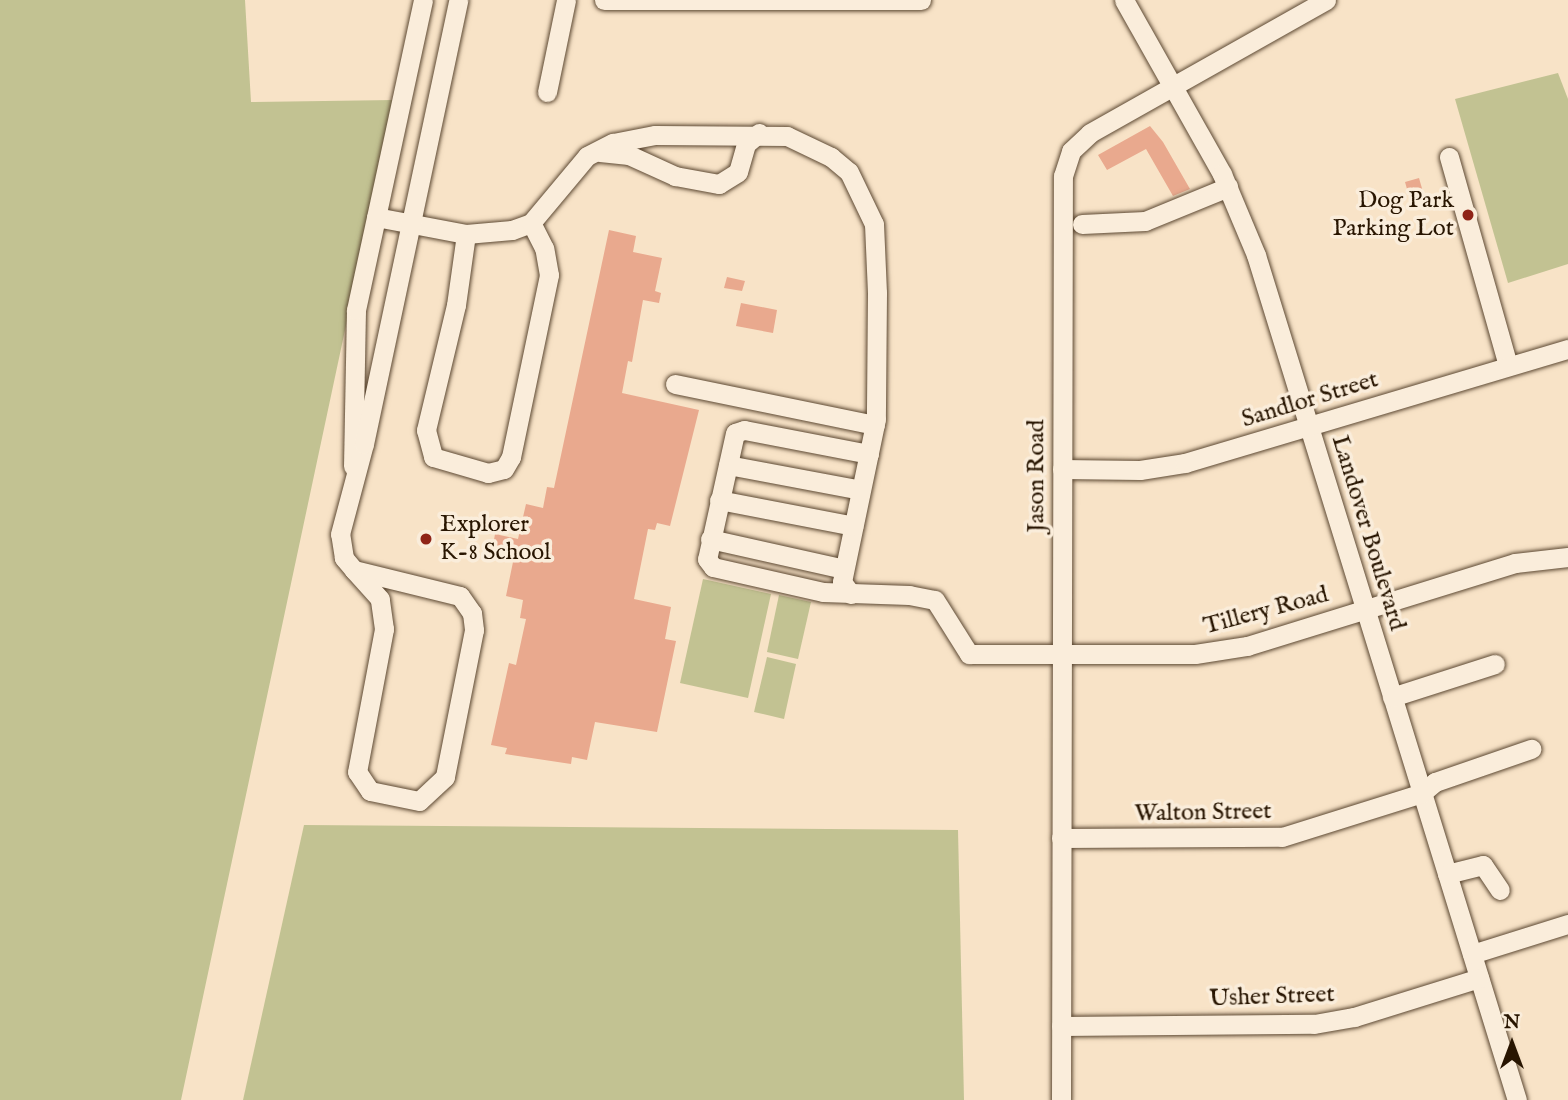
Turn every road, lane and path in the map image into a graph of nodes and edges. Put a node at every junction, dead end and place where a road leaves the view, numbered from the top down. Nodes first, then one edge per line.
1 (423, 0) edge
2 (458, 0) edge
3 (566, 0) edge
4 (604, 0) edge
5 (921, 0) edge
6 (1124, 0) edge
7 (1326, 0) edge
8 (807, 1) edge
9 (1173, 86) junction
10 (547, 92) dead end
11 (759, 133) junction
12 (596, 152) junction
13 (1449, 157) dead end
14 (1228, 187) junction
15 (376, 218) junction
16 (531, 223) junction
17 (1082, 224) dead end
18 (410, 226) junction
19 (466, 234) junction
20 (1568, 349) edge
21 (1508, 365) junction
22 (675, 384) dead end
23 (875, 425) junction
24 (1309, 426) junction
25 (869, 454) junction
26 (728, 465) junction
27 (1062, 469) junction
28 (353, 474) junction
29 (861, 490) junction
30 (719, 500) junction
31 (854, 526) junction
32 (710, 539) junction
33 (1568, 557) edge
34 (844, 569) junction
35 (355, 570) junction
36 (850, 594) junction
37 (1366, 609) junction
38 (1061, 654) junction
39 (1495, 664) dead end
40 (1392, 697) junction
41 (1531, 750) dead end
42 (1422, 793) junction
43 (1061, 838) junction
44 (1447, 874) junction
45 (1500, 890) dead end
46 (1568, 924) edge
47 (1472, 954) junction
48 (1479, 978) junction
49 (1061, 1026) junction
50 (1061, 1100) edge
51 (1517, 1100) edge

1 - 15 street
2 - 18 street
3 - 10 street
4 - 8 street
5 - 8 street
6 - 9 street, Landover Boulevard
7 - 9 street, Jason Road
9 - 14 street, Landover Boulevard
9 - 27 street, Jason Road
11 - 12 street
11 - 12 street
11 - 23 street
12 - 16 street
13 - 21 street
14 - 17 street
14 - 24 street, Landover Boulevard
15 - 18 street
15 - 28 street
16 - 19 street
16 - 19 street
18 - 19 street
18 - 28 street
20 - 21 street, Sandlor Street
21 - 24 street, Sandlor Street
22 - 23 street
23 - 25 street
24 - 27 street, Sandlor Street
24 - 37 street, Landover Boulevard
25 - 26 street
25 - 29 street
26 - 29 street
26 - 30 street
27 - 38 street, Jason Road
28 - 35 street
29 - 31 street
30 - 31 street
30 - 32 street
31 - 34 street
32 - 34 street
32 - 36 street
33 - 37 street, Tillery Road
34 - 36 street
35 - 35 street
36 - 38 street, Tillery Road
37 - 38 street, Tillery Road
37 - 40 street, Landover Boulevard
38 - 43 street, Jason Road
39 - 40 street
40 - 42 street, Landover Boulevard
41 - 42 street, Walton Street
42 - 43 street, Walton Street
42 - 44 street, Landover Boulevard
43 - 49 street, Jason Road
44 - 45 street
44 - 47 street, Landover Boulevard
46 - 47 street
47 - 48 street, Landover Boulevard
48 - 49 street, Usher Street
48 - 51 street, Landover Boulevard
49 - 50 street, Jason Road

